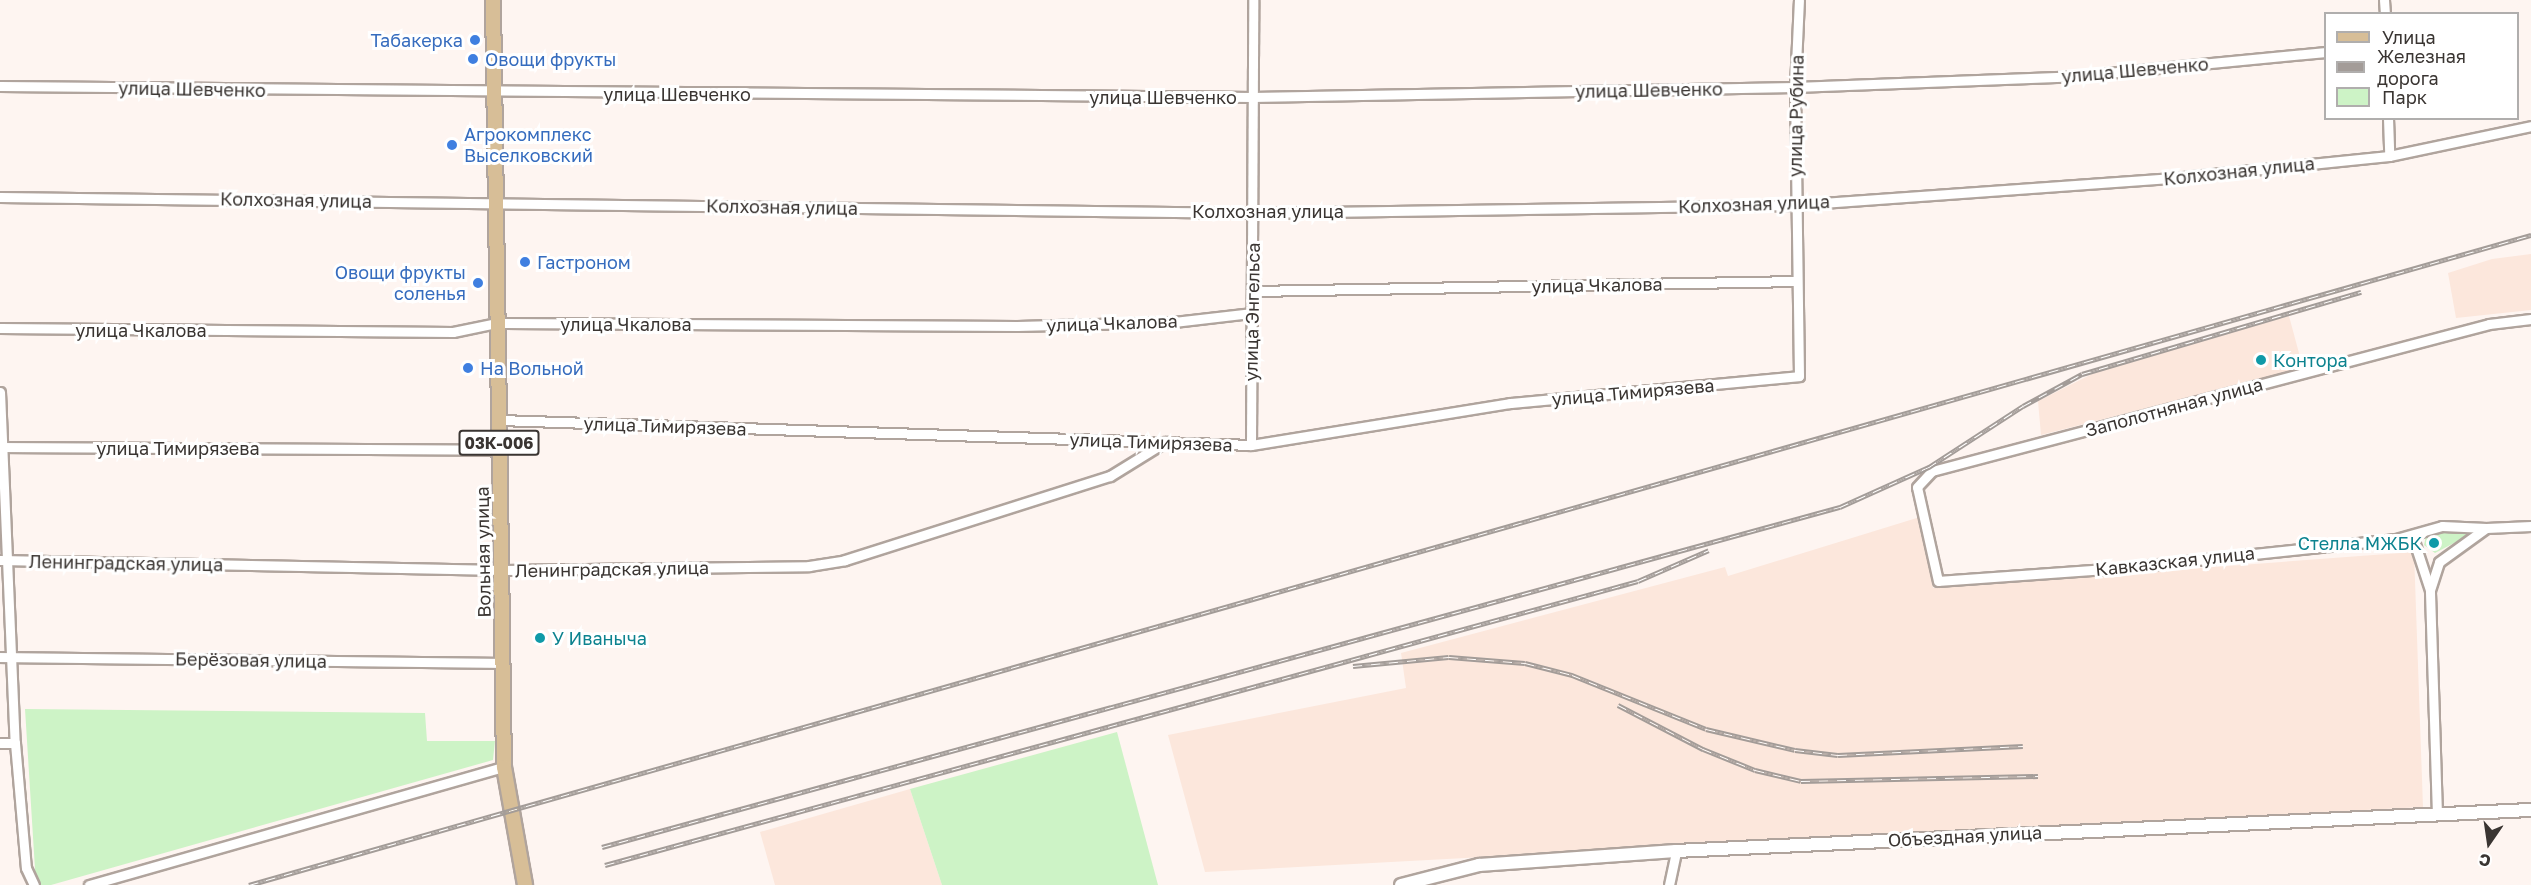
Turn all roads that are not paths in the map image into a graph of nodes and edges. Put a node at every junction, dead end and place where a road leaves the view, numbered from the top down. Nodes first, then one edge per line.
1 (493, 0) edge
2 (1252, 0) edge
3 (1799, 0) edge
4 (2324, 52) edge
5 (0, 86) edge
6 (1795, 87) junction
7 (494, 93) junction
8 (1252, 97) junction
9 (2388, 120) edge
10 (2531, 126) edge
11 (2389, 156) junction
12 (0, 197) edge
13 (496, 203) junction
14 (1795, 204) junction
15 (1254, 213) junction
16 (1797, 281) junction
17 (1253, 291) junction
18 (1252, 313) junction
19 (2531, 319) edge
20 (497, 323) junction
21 (0, 328) edge
22 (1799, 376) joint
23 (0, 392) edge
24 (499, 420) junction
25 (1166, 442) junction
26 (1251, 445) junction
27 (0, 447) edge
28 (499, 450) junction
29 (2531, 526) edge
30 (2486, 528) junction
31 (2412, 535) junction
32 (4, 560) edge
33 (502, 570) junction
34 (1938, 581) joint
35 (2430, 590) junction
36 (0, 657) edge
37 (11, 657) junction
38 (502, 663) junction
39 (0, 743) edge
40 (15, 743) junction
41 (504, 767) junction
42 (2531, 810) edge
43 (2437, 815) junction
44 (1676, 851) junction
45 (34, 885) edge
46 (89, 885) edge
47 (525, 885) edge
48 (1401, 885) edge
49 (1670, 885) edge

1 - 7 main road, Вольная улица / 03К-006
2 - 8 street, улица Энгельса
3 - 6 street, улица Рубина
4 - 6 street, улица Шевченко
5 - 7 street, улица Шевченко
6 - 8 street, улица Шевченко
6 - 14 street, улица Рубина
7 - 8 street, улица Шевченко
7 - 13 main road, Вольная улица / 03К-006
8 - 15 street, улица Энгельса
9 - 11 street
10 - 11 street, Колхозная улица
11 - 14 street, Колхозная улица
12 - 13 street, Колхозная улица
13 - 15 street, Колхозная улица
13 - 20 main road, Вольная улица / 03К-006
14 - 15 street, Колхозная улица
14 - 16 street, улица Рубина
15 - 17 street, улица Энгельса
16 - 17 street, улица Чкалова
16 - 22 street, улица Рубина
17 - 18 street, улица Энгельса
18 - 20 street, улица Чкалова
18 - 26 street, улица Энгельса
19 - 34 street, Заполотняная улица
20 - 21 street, улица Чкалова
20 - 24 main road, Вольная улица / 03К-006
22 - 26 street, улица Тимирязева
23 - 27 street
24 - 25 street, улица Тимирязева
24 - 28 main road, Вольная улица / 03К-006
25 - 26 street, улица Тимирязева
25 - 33 street, Ленинградская улица
27 - 28 street, улица Тимирязева
27 - 32 street
28 - 33 main road, Вольная улица / 03К-006
29 - 30 street, Кавказская улица
30 - 31 street, Кавказская улица
30 - 35 street
31 - 34 street, Кавказская улица
31 - 35 street
32 - 33 street, Ленинградская улица
32 - 37 street
33 - 38 main road, Вольная улица / 03К-006
35 - 43 street
36 - 37 street, Берёзовая улица
37 - 38 street, Берёзовая улица
37 - 40 street
38 - 41 main road, Вольная улица / 03К-006
39 - 40 street
40 - 45 street
41 - 46 street
41 - 47 main road, Вольная улица / 03К-006
42 - 43 street, Объездная улица
43 - 44 street, Объездная улица
44 - 48 street, Объездная улица
44 - 49 street

